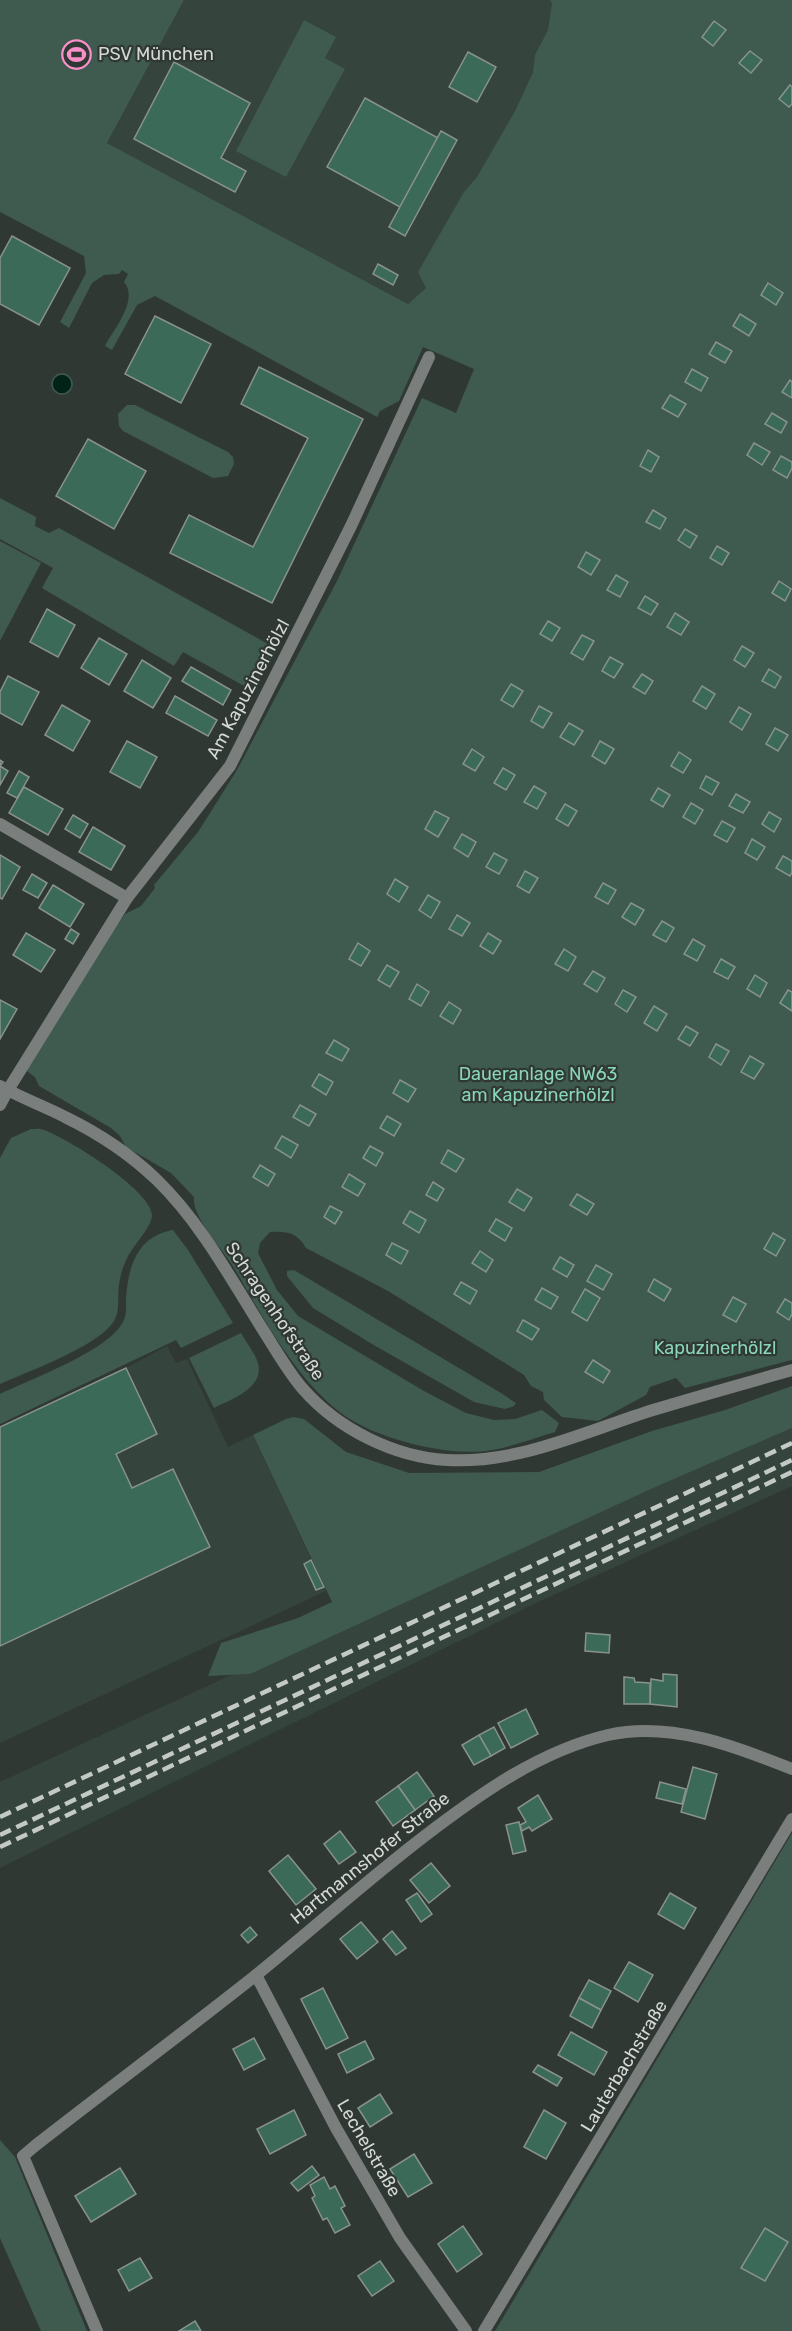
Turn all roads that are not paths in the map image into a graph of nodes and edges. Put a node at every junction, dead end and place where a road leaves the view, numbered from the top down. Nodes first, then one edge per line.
1 (429, 357) dead end
2 (0, 824) edge
3 (127, 898) junction
4 (4, 1088) edge
5 (0, 1105) edge
6 (792, 1370) edge
7 (792, 1769) edge
8 (792, 1819) edge
9 (255, 1975) junction
10 (97, 2331) edge
11 (466, 2331) edge
12 (484, 2331) edge

1 - 3 street, Am Kapuzinerhölzl
2 - 3 street
3 - 4 street, Am Kapuzinerhölzl
4 - 5 street, Am Kapuzinerhölzl
4 - 6 street, Schragenhofstraße
7 - 9 street, Hartmannshofer Straße
8 - 12 street, Lauterbachstraße
9 - 10 street, Hartmannshofer Straße
9 - 11 street, Lechelstraße

